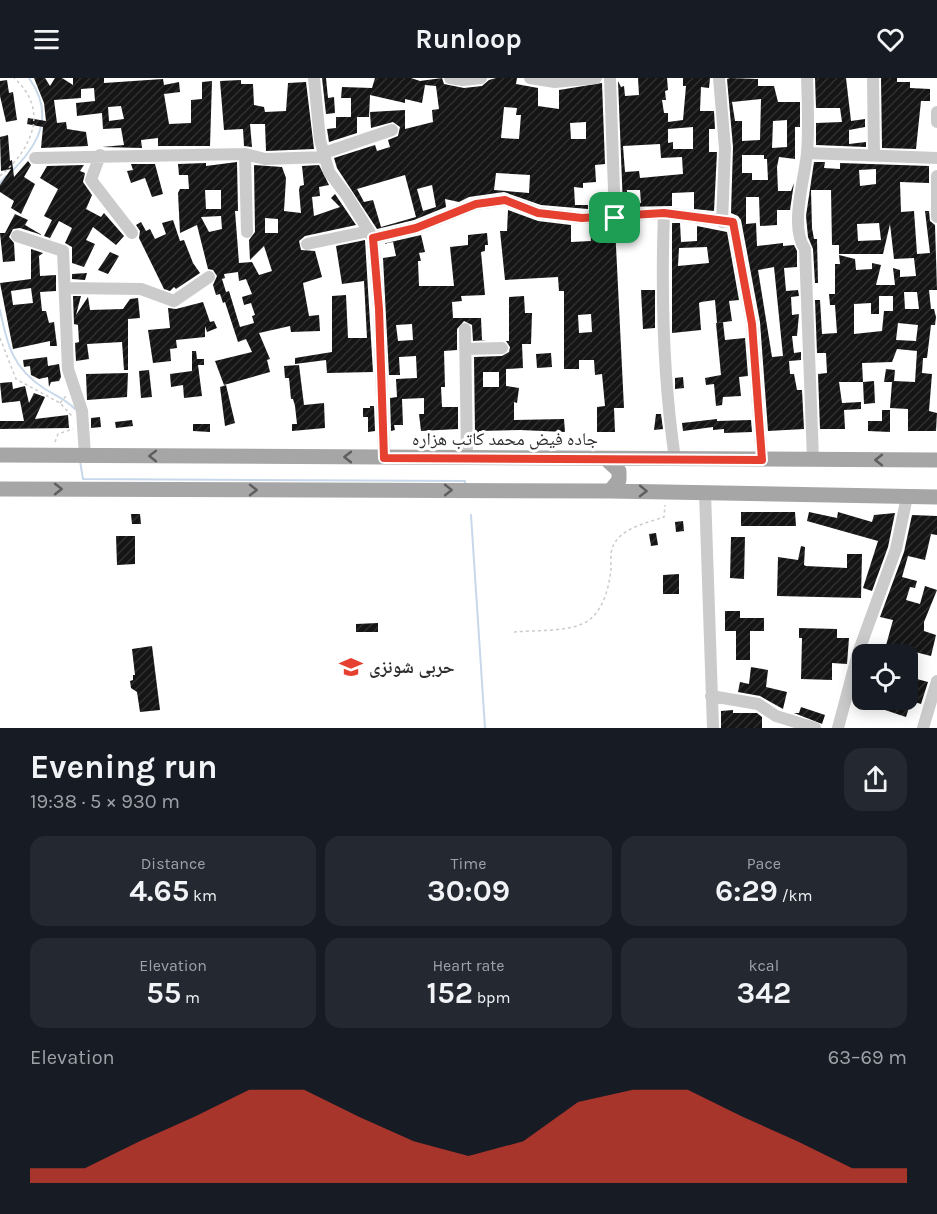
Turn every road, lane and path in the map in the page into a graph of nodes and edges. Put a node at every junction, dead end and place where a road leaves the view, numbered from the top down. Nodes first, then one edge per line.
1 (14, 78) edge
2 (314, 78) edge
3 (481, 78) edge
4 (530, 78) edge
5 (596, 78) edge
6 (610, 78) edge
7 (718, 78) edge
8 (807, 78) edge
9 (873, 78) edge
10 (459, 79) edge
11 (580, 79) edge
12 (937, 112) edge
13 (937, 122) edge
14 (392, 130) dead end
15 (807, 153) junction
16 (245, 154) junction
17 (874, 154) junction
18 (100, 155) junction
19 (325, 155) junction
20 (35, 158) dead end
21 (937, 158) edge
22 (0, 176) edge
23 (937, 176) edge
24 (664, 213) junction
25 (937, 217) edge
26 (615, 218) junction
27 (722, 222) junction
28 (247, 232) dead end
29 (132, 233) dead end
30 (371, 234) junction
31 (17, 236) dead end
32 (308, 244) dead end
33 (209, 277) dead end
34 (66, 288) junction
35 (465, 328) dead end
36 (0, 338) edge
37 (502, 348) dead end
38 (466, 349) junction
39 (67, 395) dead end
40 (61, 402) junction
41 (0, 455) edge
42 (52, 455) junction
43 (85, 455) junction
44 (384, 458) junction
45 (466, 458) junction
46 (606, 459) junction
47 (675, 459) junction
48 (813, 459) junction
49 (762, 460) junction
50 (937, 460) edge
51 (0, 489) edge
52 (610, 491) junction
53 (667, 492) junction
54 (705, 493) junction
55 (908, 497) junction
56 (937, 497) edge
57 (513, 632) dead end
58 (937, 681) edge
59 (711, 696) junction
60 (713, 728) edge
61 (815, 728) edge
62 (838, 728) edge
63 (923, 728) edge

1 - 22 path
2 - 19 street
3 - 10 street
4 - 11 street
5 - 11 street
6 - 26 street
7 - 27 street
8 - 15 street
9 - 17 street
12 - 13 street
14 - 19 street
15 - 17 street
15 - 48 street
16 - 18 street
16 - 19 street
16 - 28 street
17 - 21 street
18 - 20 street
18 - 29 street
19 - 30 street
23 - 25 street
24 - 26 street
24 - 27 street
24 - 47 street
26 - 30 street
27 - 49 street
30 - 32 street
30 - 44 street
31 - 34 street
33 - 34 street
34 - 43 street
35 - 38 street
36 - 40 path
37 - 38 street
38 - 45 street
39 - 40 path
40 - 42 path
41 - 42 main road, جاده فیض محمد کاتب هزاره
42 - 43 main road, جاده فیض محمد کاتب هزاره
44 -> 43 main road, جاده فیض محمد کاتب هزاره
44 - 45 main road, جاده فیض محمد کاتب هزاره
45 - 46 main road, جاده فیض محمد کاتب هزاره
46 - 47 main road, جاده فیض محمد کاتب هزاره
46 - 52 main road
47 - 49 main road, جاده فیض محمد کاتب هزاره
48 - 49 main road, جاده فیض محمد کاتب هزاره
50 -> 48 main road, جاده فیض محمد کاتب هزاره
51 -> 52 main road
52 -> 53 main road
53 - 54 main road
53 - 57 path
54 - 55 main road
54 - 59 street
55 - 56 main road
55 - 62 street
58 - 63 street
59 - 60 street
59 - 61 street

